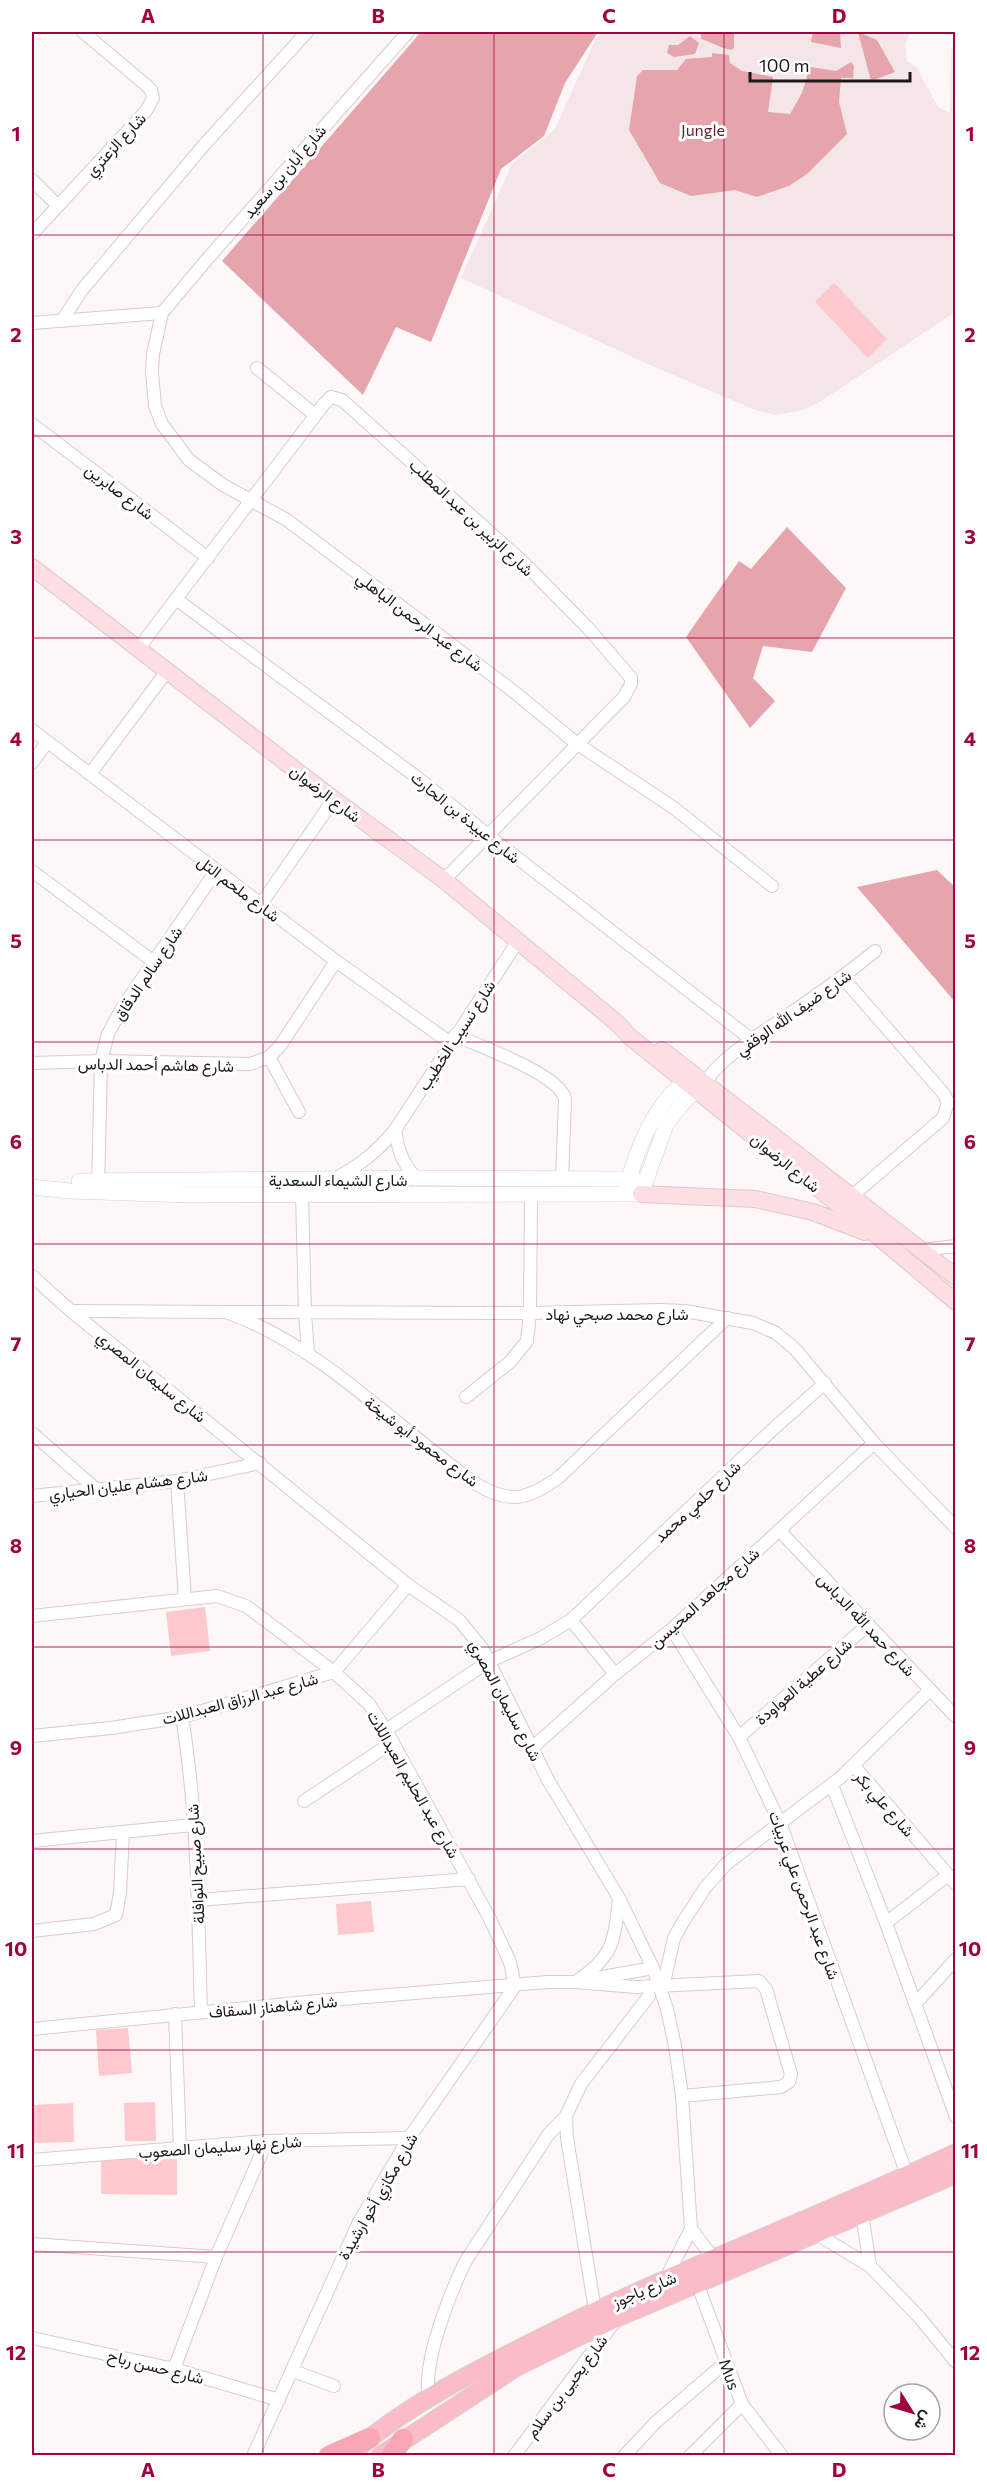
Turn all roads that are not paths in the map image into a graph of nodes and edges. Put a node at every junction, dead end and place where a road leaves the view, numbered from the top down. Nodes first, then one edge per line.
1 (83, 32) edge
2 (307, 32) edge
3 (408, 32) edge
4 (32, 180) edge
5 (57, 205) junction
6 (32, 234) edge
7 (162, 313) junction
8 (63, 320) junction
9 (32, 323) edge
10 (257, 368) dead end
11 (315, 415) junction
12 (32, 424) edge
13 (251, 500) junction
14 (208, 558) junction
15 (32, 567) edge
16 (176, 599) junction
17 (138, 649) junction
18 (166, 671) junction
19 (32, 730) edge
20 (47, 742) junction
21 (576, 743) junction
22 (32, 763) edge
23 (90, 774) junction
24 (334, 799) junction
25 (489, 836) junction
26 (32, 871) edge
27 (216, 871) junction
28 (444, 880) junction
29 (772, 886) dead end
30 (261, 904) junction
31 (518, 940) junction
32 (875, 951) dead end
33 (336, 961) junction
34 (154, 962) junction
35 (843, 978) junction
36 (452, 1039) junction
37 (752, 1040) junction
38 (269, 1057) junction
39 (101, 1061) junction
40 (32, 1063) edge
41 (699, 1080) junction
42 (299, 1113) dead end
43 (395, 1130) junction
44 (416, 1178) junction
45 (32, 1179) edge
46 (334, 1179) junction
47 (562, 1179) junction
48 (98, 1187) junction
49 (635, 1187) junction
50 (32, 1188) edge
51 (302, 1194) junction
52 (531, 1195) junction
53 (852, 1196) junction
54 (880, 1238) junction
55 (956, 1246) edge
56 (922, 1250) junction
57 (32, 1275) edge
58 (955, 1276) edge
59 (956, 1302) edge
60 (71, 1311) junction
61 (226, 1312) junction
62 (304, 1313) junction
63 (530, 1313) junction
64 (727, 1318) junction
65 (308, 1353) junction
66 (825, 1383) junction
67 (466, 1398) dead end
68 (32, 1433) edge
69 (874, 1443) junction
70 (260, 1463) junction
71 (177, 1480) junction
72 (98, 1490) junction
73 (32, 1496) edge
74 (956, 1528) edge
75 (779, 1530) junction
76 (408, 1585) junction
77 (185, 1599) junction
78 (32, 1616) edge
79 (571, 1620) junction
80 (867, 1625) junction
81 (672, 1629) junction
82 (488, 1662) junction
83 (334, 1672) junction
84 (615, 1674) junction
85 (930, 1690) junction
86 (182, 1717) junction
87 (956, 1717) edge
88 (386, 1730) junction
89 (32, 1736) edge
90 (739, 1737) junction
91 (393, 1742) junction
92 (532, 1748) junction
93 (853, 1765) junction
94 (832, 1785) junction
95 (304, 1801) dead end
96 (193, 1825) junction
97 (781, 1825) junction
98 (123, 1832) junction
99 (32, 1841) edge
100 (469, 1879) junction
101 (952, 1880) edge
102 (619, 1898) junction
103 (198, 1900) junction
104 (886, 1923) junction
105 (32, 1931) edge
106 (956, 1959) edge
107 (653, 1968) junction
108 (575, 1982) junction
109 (515, 1986) junction
110 (659, 1986) junction
111 (636, 1987) junction
112 (649, 1996) junction
113 (915, 2004) junction
114 (667, 2009) junction
115 (201, 2012) junction
116 (175, 2014) junction
117 (32, 2029) edge
118 (682, 2096) junction
119 (566, 2116) junction
120 (956, 2117) edge
121 (409, 2138) junction
122 (267, 2141) junction
123 (180, 2147) junction
124 (956, 2153) edge
125 (32, 2160) edge
126 (956, 2174) edge
127 (907, 2175) junction
128 (862, 2214) junction
129 (691, 2229) junction
130 (815, 2233) junction
131 (32, 2244) edge
132 (216, 2257) junction
133 (714, 2259) junction
134 (870, 2266) junction
135 (665, 2280) junction
136 (697, 2283) junction
137 (595, 2310) junction
138 (618, 2317) junction
139 (32, 2338) edge
140 (726, 2362) junction
141 (956, 2362) edge
142 (174, 2369) junction
143 (293, 2371) junction
144 (334, 2386) dead end
145 (429, 2399) junction
146 (279, 2400) junction
147 (742, 2404) junction
148 (369, 2438) junction
149 (403, 2439) junction
150 (253, 2456) edge
151 (329, 2456) edge
152 (349, 2456) edge
153 (380, 2456) edge
154 (391, 2456) edge
155 (514, 2456) edge
156 (624, 2456) edge
157 (690, 2456) edge
158 (782, 2456) edge

1 - 5 street, شارع الزعتري
2 - 8 street
3 - 7 street, شارع أبان بن سعيد
4 - 5 street
5 - 6 street, شارع الزعتري
7 - 8 street
7 - 13 street, شارع عبد الرحمن الباهلي
8 - 9 street
10 - 11 street
11 - 13 street, شارع الزبير بن عبد المطلب
11 - 21 street, شارع الزبير بن عبد المطلب
12 - 14 street, شارع صابرين
13 - 14 street, شارع الزبير بن عبد المطلب
13 - 21 street, شارع عبد الرحمن الباهلي
14 - 16 street, شارع الزبير بن عبد المطلب
15 - 17 main road, شارع الرضوان
16 - 17 street, شارع الزبير بن عبد المطلب
16 - 25 street, شارع عبيدة بن الحارث
17 - 18 main road, شارع الرضوان
18 - 23 street
18 - 24 main road, شارع الرضوان
19 - 20 street, شارع ملحم التل
20 - 22 street
20 - 23 street, شارع ملحم التل
21 - 25 street, شارع الزبير بن عبد المطلب
21 - 29 street, شارع عبد الرحمن الباهلي
23 - 27 street, شارع ملحم التل
24 - 28 main road, شارع الرضوان
24 - 30 street
25 - 28 street, شارع الزبير بن عبد المطلب
25 - 37 street, شارع عبيدة بن الحارث
26 - 34 street
27 - 30 street, شارع ملحم التل
27 - 34 street, شارع سالم الدقاق
28 - 31 main road, شارع الرضوان
30 - 33 street, شارع ملحم التل
31 - 36 street, شارع نسيب الخطيب
31 - 41 main road, شارع الرضوان
32 - 35 street, شارع ضيف الله الوقفي
33 - 36 street, شارع ملحم التل
33 - 38 street
34 - 39 street, شارع سالم الدقاق
35 - 37 street, شارع ضيف الله الوقفي
35 - 53 street
36 - 43 street, شارع نسيب الخطيب
36 - 47 street, شارع ملحم التل
37 - 41 street, شارع ضيف الله الوقفي
38 - 39 street, شارع هاشم أحمد الدباس
38 - 42 street
39 - 40 street, شارع هاشم أحمد الدباس
39 - 48 street, شارع سالم الدقاق
41 - 49 street, شارع ضيف الله الوقفي
41 - 53 main road, شارع الرضوان
41 - 54 main road, شارع الرضوان
43 - 44 street
43 - 46 street, شارع نسيب الخطيب
44 - 46 street, شارع الشيماء السعدية
44 - 47 street, شارع الشيماء السعدية
45 - 48 street, شارع الشيماء السعدية
46 - 48 street, شارع الشيماء السعدية
47 - 49 street, شارع الشيماء السعدية
48 - 50 street, شارع الشيماء السعدية
48 - 51 street, شارع الشيماء السعدية
49 - 52 street, شارع الشيماء السعدية
49 - 54 main road
51 - 52 street, شارع الشيماء السعدية
51 - 62 street
52 - 63 street
53 - 56 main road
54 - 59 main road, شارع الرضوان
55 - 56 street
56 - 58 main road
57 - 60 street, شارع سليمان المصري
60 - 61 street, شارع محمود أبو شيخة
60 - 70 street, شارع سليمان المصري
61 - 62 street, شارع محمد صبحي نهاد
61 - 65 street, شارع محمود أبو شيخة
62 - 63 street, شارع محمد صبحي نهاد
62 - 65 street
63 - 64 street, شارع محمد صبحي نهاد
63 - 67 street
64 - 65 street, شارع محمود أبو شيخة
64 - 66 street, شارع محمد صبحي نهاد
66 - 69 street, شارع محمد صبحي نهاد
66 - 79 street, شارع حلمي محمد
68 - 72 street
69 - 74 street, شارع محمد صبحي نهاد
69 - 75 street, شارع مجاهد المحيسن
70 - 71 street, شارع هشام عليان الحياري
70 - 76 street, شارع سليمان المصري
71 - 72 street, شارع هشام عليان الحياري
71 - 77 street
72 - 73 street, شارع هشام عليان الحياري
75 - 80 street, شارع حمد الله الدباس
75 - 81 street, شارع مجاهد المحيسن
76 - 82 street, شارع سليمان المصري
76 - 83 street, شارع عبد الرزاق العبداللات
77 - 78 street, شارع عبد الحليم العبداللات
77 - 83 street, شارع عبد الحليم العبداللات
79 - 82 street, شارع حلمي محمد
79 - 84 street
80 - 85 street, شارع حمد الله الدباس
80 - 90 street, شارع عطية العواودة
81 - 84 street, شارع مجاهد المحيسن
81 - 90 street, شارع عبد الرحمن علي عربيات
82 - 88 street, شارع حلمي محمد
82 - 92 street, شارع سليمان المصري
83 - 86 street, شارع عبد الرزاق العبداللات
83 - 88 street, شارع عبد الحليم العبداللات
84 - 92 street, شارع مجاهد المحيسن
85 - 87 street, شارع حمد الله الدباس
85 - 93 street
86 - 89 street, شارع عبد الرزاق العبداللات
86 - 96 street, شارع صبيح النوافلة
88 - 91 street, شارع عبد الحليم العبداللات
90 - 97 street, شارع عبد الرحمن علي عربيات
91 - 95 street
91 - 100 street, شارع عبد الحليم العبداللات
92 - 102 street, شارع سليمان المصري
93 - 94 street, شارع علي بكر
93 - 101 street, شارع علي بكر
94 - 97 street, شارع علي بكر
94 - 104 street
96 - 98 street
96 - 103 street, شارع صبيح النوافلة
97 - 110 street, شارع علي بكر
97 - 127 street, شارع عبد الرحمن علي عربيات
98 - 99 street
98 - 105 street
100 - 103 street
100 - 109 street, شارع عبد الحليم العبداللات
101 - 104 street
102 - 107 street, شارع سليمان المصري
102 - 108 street
103 - 115 street, شارع صبيح النوافلة
104 - 113 street
106 - 113 street
107 - 108 street
107 - 110 street, شارع سليمان المصري
108 - 109 street
108 - 111 street
109 - 115 street, شارع شاهناز السقاف
109 - 121 street, شارع مكازي أخو ارشيدة
110 - 111 street
110 - 114 street, شارع سليمان المصري
110 - 118 street
111 - 112 street
112 - 114 street
112 - 119 street
113 - 120 street
114 - 118 street, شارع سليمان المصري
115 - 116 street, شارع شاهناز السقاف
116 - 117 street, شارع شاهناز السقاف
116 - 123 street
118 - 129 street, شارع سليمان المصري
119 - 137 street
119 - 145 street
121 - 122 street, شارع نهار سليمان الصعوب
121 - 143 street, شارع مكازي أخو ارشيدة
122 - 123 street, شارع نهار سليمان الصعوب
122 - 132 street
123 - 125 street, شارع نهار سليمان الصعوب
124 - 127 main road, شارع ياجوز
126 - 128 main road, شارع ياجوز
127 - 133 main road, شارع ياجوز
128 - 130 main road, شارع ياجوز
128 - 134 street
129 - 133 street
129 - 135 street
130 - 134 street
130 - 136 main road, شارع ياجوز
131 - 132 street
132 - 142 street
133 - 135 main road, شارع ياجوز
134 - 141 street
135 - 137 main road, شارع ياجوز
136 - 138 main road, شارع ياجوز
136 - 140 street, Mus
137 - 145 main road, شارع ياجوز
138 - 149 main road, شارع ياجوز
138 - 155 street, شارع يحيى بن سلام
139 - 142 street, شارع حسن رباح
140 - 147 street, Mus
140 - 156 street
142 - 146 street, شارع حسن رباح
143 - 144 street
143 - 146 street, شارع مكازي أخو ارشيدة
145 - 148 main road, شارع ياجوز
146 - 150 street, شارع مكازي أخو ارشيدة
147 - 157 street
147 - 158 street, Mus
148 - 151 highway
148 - 152 main road, شارع ياجوز
149 - 153 main road, شارع ياجوز
149 - 154 highway

